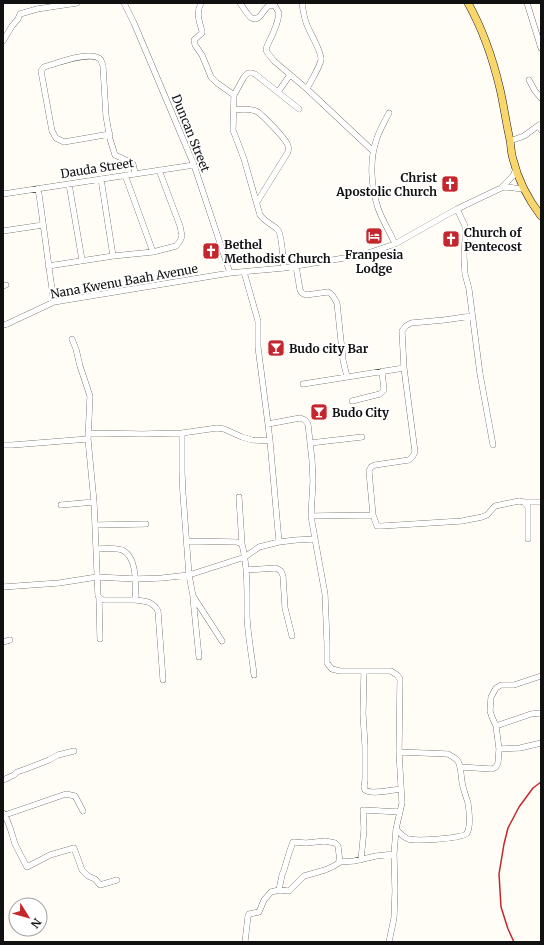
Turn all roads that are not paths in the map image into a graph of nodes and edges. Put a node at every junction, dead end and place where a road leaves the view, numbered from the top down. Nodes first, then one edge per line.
1 (74, 3) edge
2 (124, 3) edge
3 (201, 3) edge
4 (240, 3) edge
5 (302, 3) edge
6 (468, 3) edge
7 (527, 3) edge
8 (37, 6) edge
9 (3, 41) edge
10 (541, 48) edge
11 (290, 75) junction
12 (529, 80) dead end
13 (307, 89) junction
14 (278, 92) junction
15 (234, 95) junction
16 (541, 98) edge
17 (299, 109) dead end
18 (234, 110) junction
19 (389, 112) dead end
20 (540, 125) edge
21 (110, 134) junction
22 (510, 140) junction
23 (373, 151) junction
24 (194, 165) junction
25 (516, 169) junction
26 (159, 170) junction
27 (135, 173) junction
28 (125, 175) junction
29 (100, 179) junction
30 (69, 184) junction
31 (38, 188) junction
32 (3, 189) edge
33 (523, 189) junction
34 (499, 190) junction
35 (3, 194) edge
36 (257, 202) junction
37 (457, 209) junction
38 (541, 216) edge
39 (44, 225) junction
40 (3, 230) edge
41 (396, 244) junction
42 (154, 252) junction
43 (113, 256) junction
44 (82, 260) junction
45 (48, 266) junction
46 (296, 266) junction
47 (284, 268) junction
48 (244, 272) junction
49 (230, 273) junction
50 (54, 302) junction
51 (472, 316) junction
52 (3, 325) edge
53 (72, 339) dead end
54 (404, 368) junction
55 (382, 371) junction
56 (347, 377) junction
57 (303, 384) dead end
58 (352, 401) dead end
59 (268, 424) junction
60 (88, 433) junction
61 (182, 433) junction
62 (362, 437) dead end
63 (88, 440) junction
64 (270, 441) junction
65 (310, 444) junction
66 (3, 445) edge
67 (493, 445) dead end
68 (238, 498) dead end
69 (94, 502) junction
70 (524, 502) junction
71 (541, 502) edge
72 (61, 505) dead end
73 (373, 515) junction
74 (312, 516) junction
75 (146, 524) dead end
76 (95, 525) junction
77 (316, 539) junction
78 (528, 539) dead end
79 (187, 541) junction
80 (279, 542) junction
81 (242, 544) junction
82 (96, 549) junction
83 (245, 557) junction
84 (246, 570) junction
85 (189, 575) junction
86 (97, 577) junction
87 (136, 579) junction
88 (3, 587) edge
89 (193, 596) junction
90 (99, 598) junction
91 (135, 600) junction
92 (292, 636) dead end
93 (100, 639) dead end
94 (10, 640) dead end
95 (222, 641) dead end
96 (3, 642) edge
97 (199, 656) dead end
98 (364, 671) junction
99 (254, 675) dead end
100 (541, 676) edge
101 (163, 680) dead end
102 (541, 713) edge
103 (496, 726) junction
104 (541, 743) edge
105 (499, 749) junction
106 (74, 751) dead end
107 (399, 752) junction
108 (460, 767) junction
109 (3, 780) edge
110 (401, 789) junction
111 (83, 811) dead end
112 (400, 812) junction
113 (4, 814) edge
114 (396, 829) junction
115 (394, 854) junction
116 (361, 860) junction
117 (340, 862) junction
118 (117, 880) dead end
119 (279, 890) junction
120 (245, 942) edge
121 (389, 942) edge

1 - 8 street
2 - 24 street, Duncan Street
3 - 15 street
4 - 11 street
5 - 13 street
6 - 22 main road
7 - 10 street
8 - 9 street
11 - 13 street
11 - 14 street
12 - 16 street
13 - 23 street
14 - 15 street
14 - 17 street
15 - 18 street
18 - 36 street
18 - 36 street
19 - 23 street
20 - 22 street
21 - 21 street
21 - 27 street
22 - 25 main road
23 - 41 street
24 - 26 street, Dauda Street
24 - 49 street, Duncan Street
25 - 33 main road
25 - 34 street, Nana Kwenu Baah Avenue
26 - 27 street, Dauda Street
26 - 42 street
27 - 28 street, Dauda Street
28 - 29 street, Dauda Street
28 - 42 street
29 - 30 street, Dauda Street
29 - 43 street
30 - 31 street, Dauda Street
30 - 44 street
31 - 35 street, Dauda Street
31 - 39 street
32 - 35 street
33 - 34 street, Nana Kwenu Baah Avenue
33 - 38 main road
34 - 37 street, Nana Kwenu Baah Avenue
36 - 47 street
37 - 41 street, Nana Kwenu Baah Avenue
37 - 51 street
39 - 40 street
39 - 45 street
41 - 46 street, Nana Kwenu Baah Avenue
42 - 43 street
43 - 44 street
44 - 45 street
45 - 50 street
46 - 47 street, Nana Kwenu Baah Avenue
46 - 56 street
47 - 48 street, Nana Kwenu Baah Avenue
48 - 49 street, Nana Kwenu Baah Avenue
48 - 59 street
49 - 50 street, Nana Kwenu Baah Avenue
50 - 52 street, Nana Kwenu Baah Avenue
51 - 54 street
51 - 67 street
53 - 60 street
54 - 55 street
54 - 73 street
55 - 56 street
55 - 58 street
56 - 57 street
59 - 64 street
59 - 65 street
60 - 61 street
60 - 63 street
61 - 64 street
61 - 79 street
62 - 65 street
63 - 66 street
63 - 69 street
64 - 80 street
65 - 74 street
68 - 81 street
69 - 72 street
69 - 76 street
70 - 71 street
70 - 73 street
70 - 78 street
73 - 74 street
74 - 77 street
75 - 76 street
76 - 82 street
77 - 80 street
77 - 98 street
79 - 81 street
79 - 85 street
80 - 83 street
81 - 83 street
82 - 86 street
82 - 87 street
83 - 84 street
83 - 85 street
84 - 92 street
84 - 99 street
85 - 87 street
85 - 89 street
86 - 87 street
86 - 88 street
86 - 90 street
87 - 91 street
89 - 95 street
89 - 97 street
90 - 91 street
90 - 93 street
91 - 101 street
94 - 96 street
98 - 107 street
98 - 110 street
100 - 103 street
102 - 103 street
103 - 105 street
104 - 105 street
105 - 108 street
106 - 109 street
107 - 108 street
107 - 110 street
108 - 114 street
110 - 112 street
111 - 113 street
112 - 114 street
112 - 116 street
113 - 118 street
114 - 115 street
115 - 116 street
115 - 121 street
116 - 117 street
117 - 119 street
117 - 119 street
119 - 120 street

